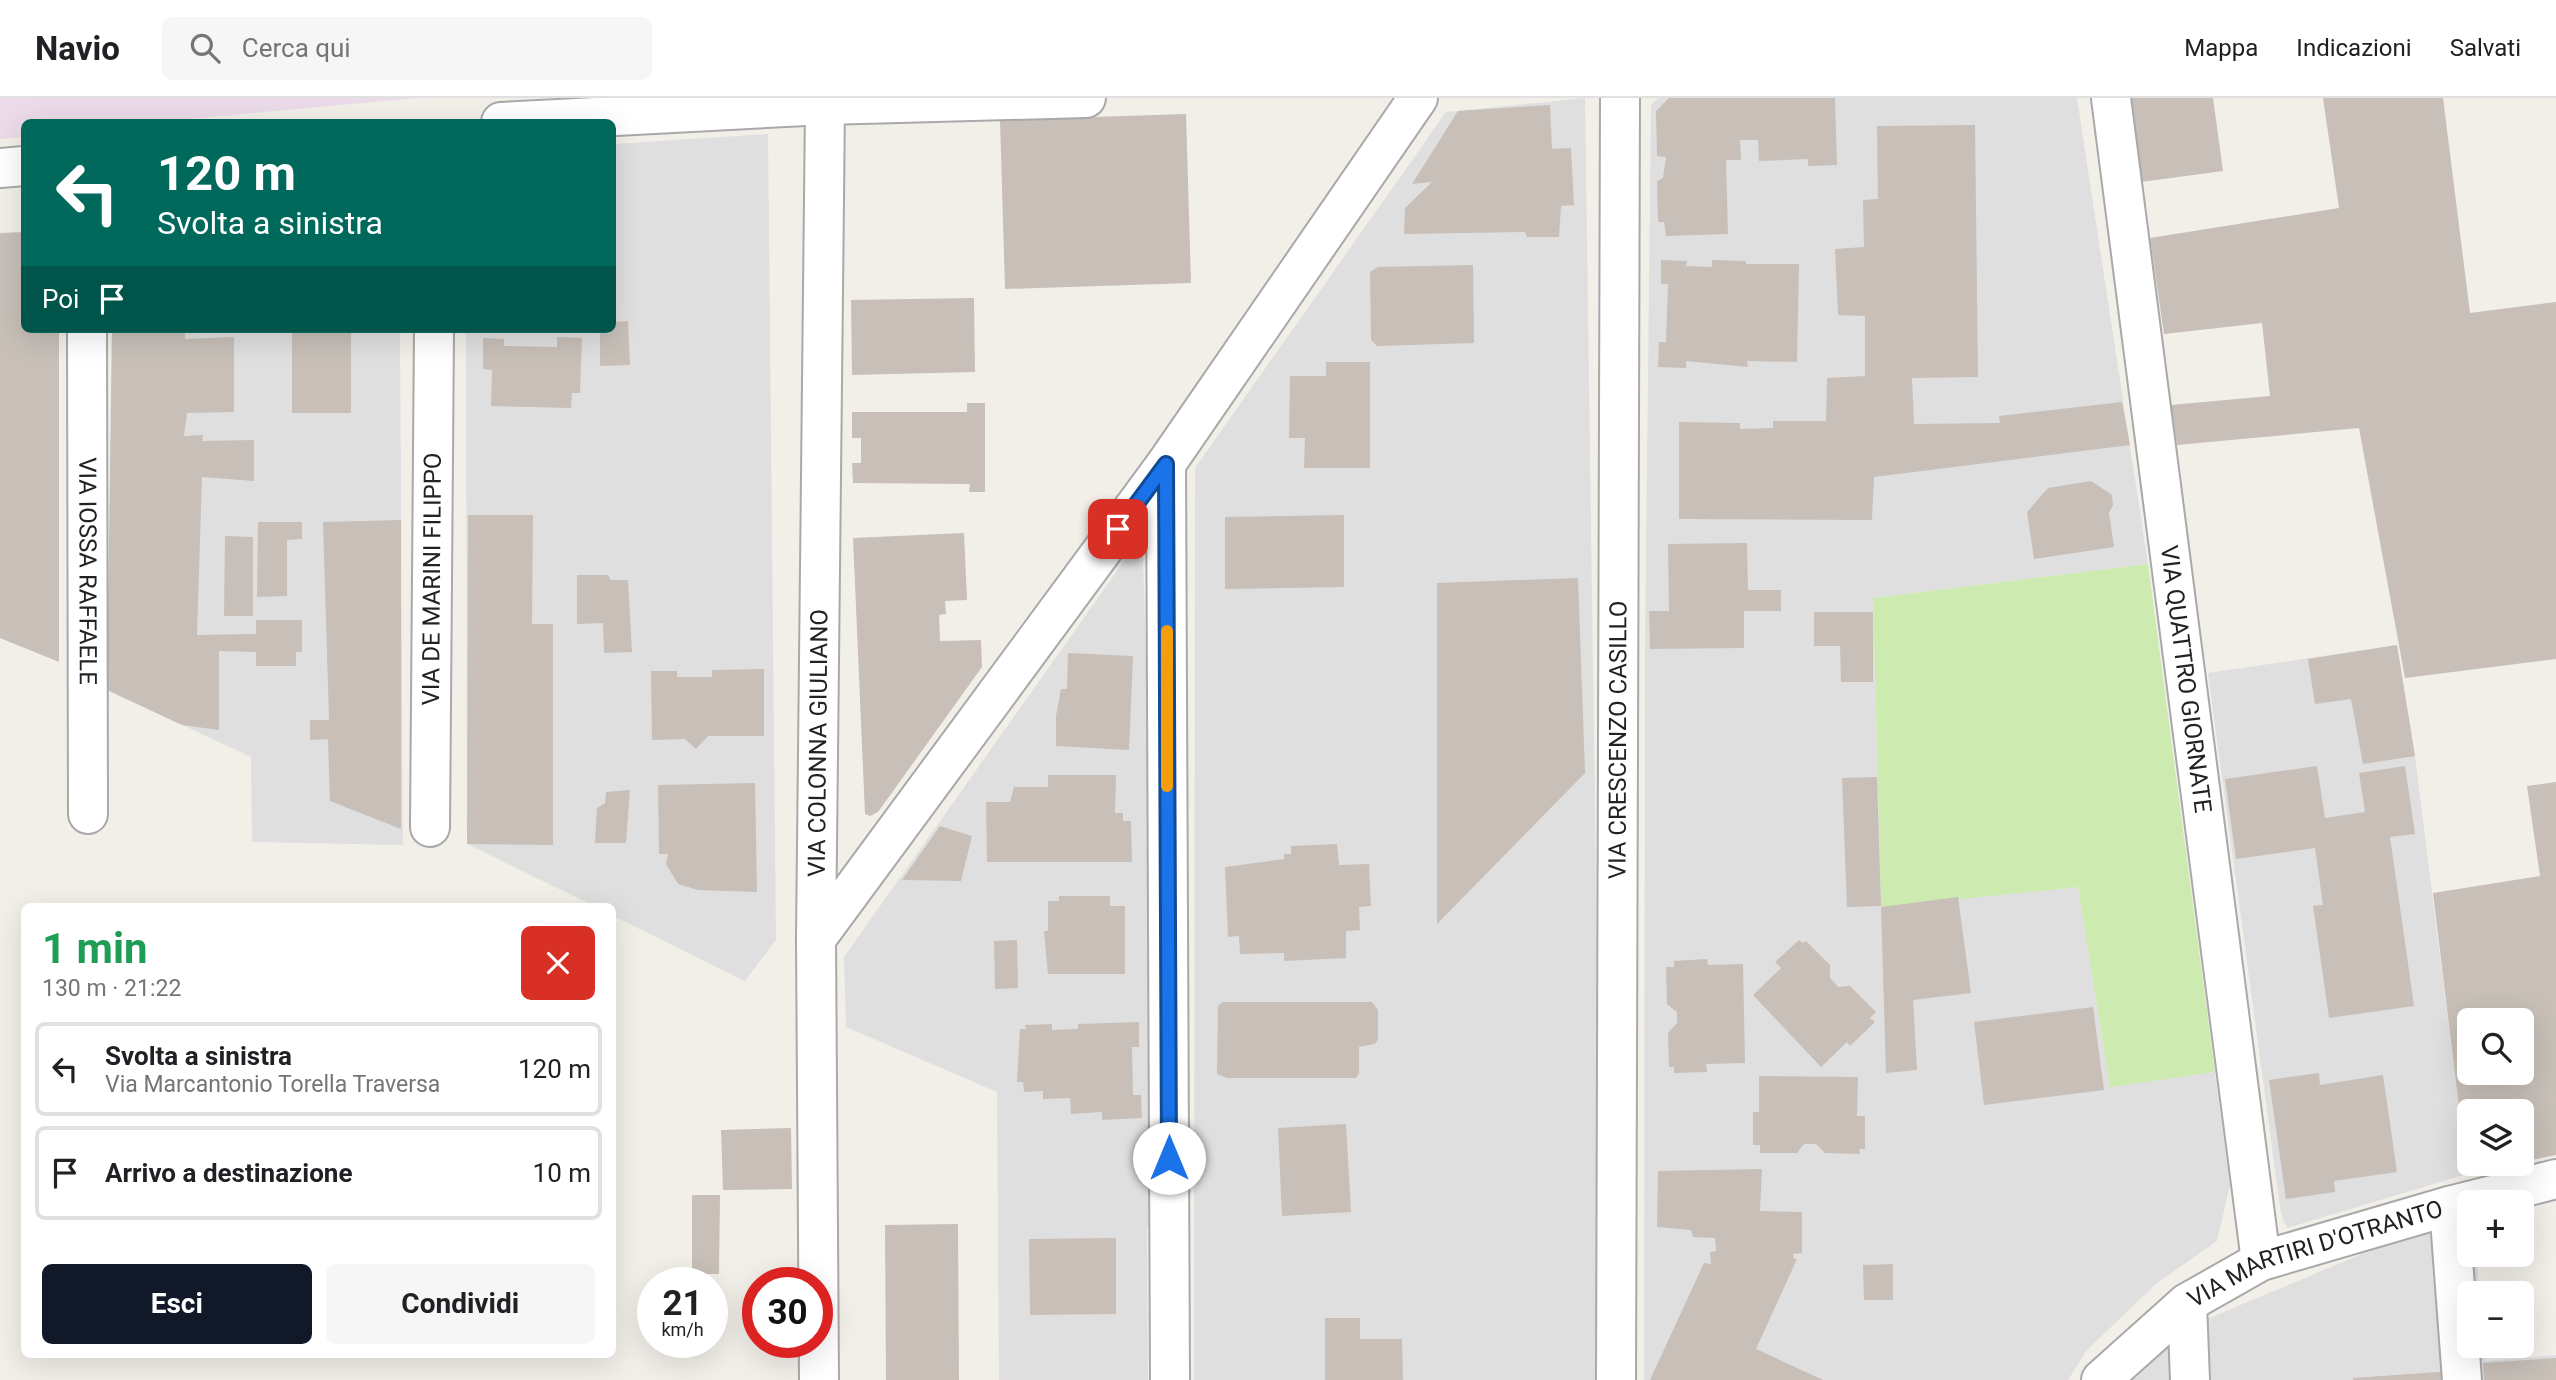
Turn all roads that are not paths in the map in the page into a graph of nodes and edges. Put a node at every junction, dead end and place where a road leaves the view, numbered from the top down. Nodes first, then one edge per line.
1 (1086, 98) edge
2 (1418, 98) edge
3 (1620, 98) edge
4 (2110, 98) edge
5 (825, 105) junction
6 (557, 119) edge
7 (21, 166) edge
8 (0, 168) edge
9 (87, 333) edge
10 (434, 333) edge
11 (1166, 464) junction
12 (88, 814) dead end
13 (430, 827) dead end
14 (816, 940) junction
15 (2556, 1180) edge
16 (2449, 1206) junction
17 (2261, 1261) junction
18 (2187, 1303) junction
19 (819, 1380) edge
20 (1170, 1380) edge
21 (1615, 1380) edge
22 (2101, 1380) edge
23 (2190, 1380) edge
24 (2462, 1380) edge

1 - 5 street
2 - 11 street
3 - 21 street, VIA CRESCENZO CASILLO
4 - 17 street, VIA QUATTRO GIORNATE
5 - 6 street
5 - 14 street, VIA COLONNA GIULIANO
7 - 8 street
9 - 12 street, VIA IOSSA RAFFAELE
10 - 13 street, VIA DE MARINI FILIPPO
11 - 14 street
11 - 20 street
14 - 19 street, VIA COLONNA GIULIANO
15 - 16 street, VIA MARTIRI D'OTRANTO
16 - 17 street, VIA MARTIRI D'OTRANTO
16 - 24 street
17 - 18 street, VIA MARTIRI D'OTRANTO
18 - 22 street, VIA MARTIRI D'OTRANTO
18 - 23 street

